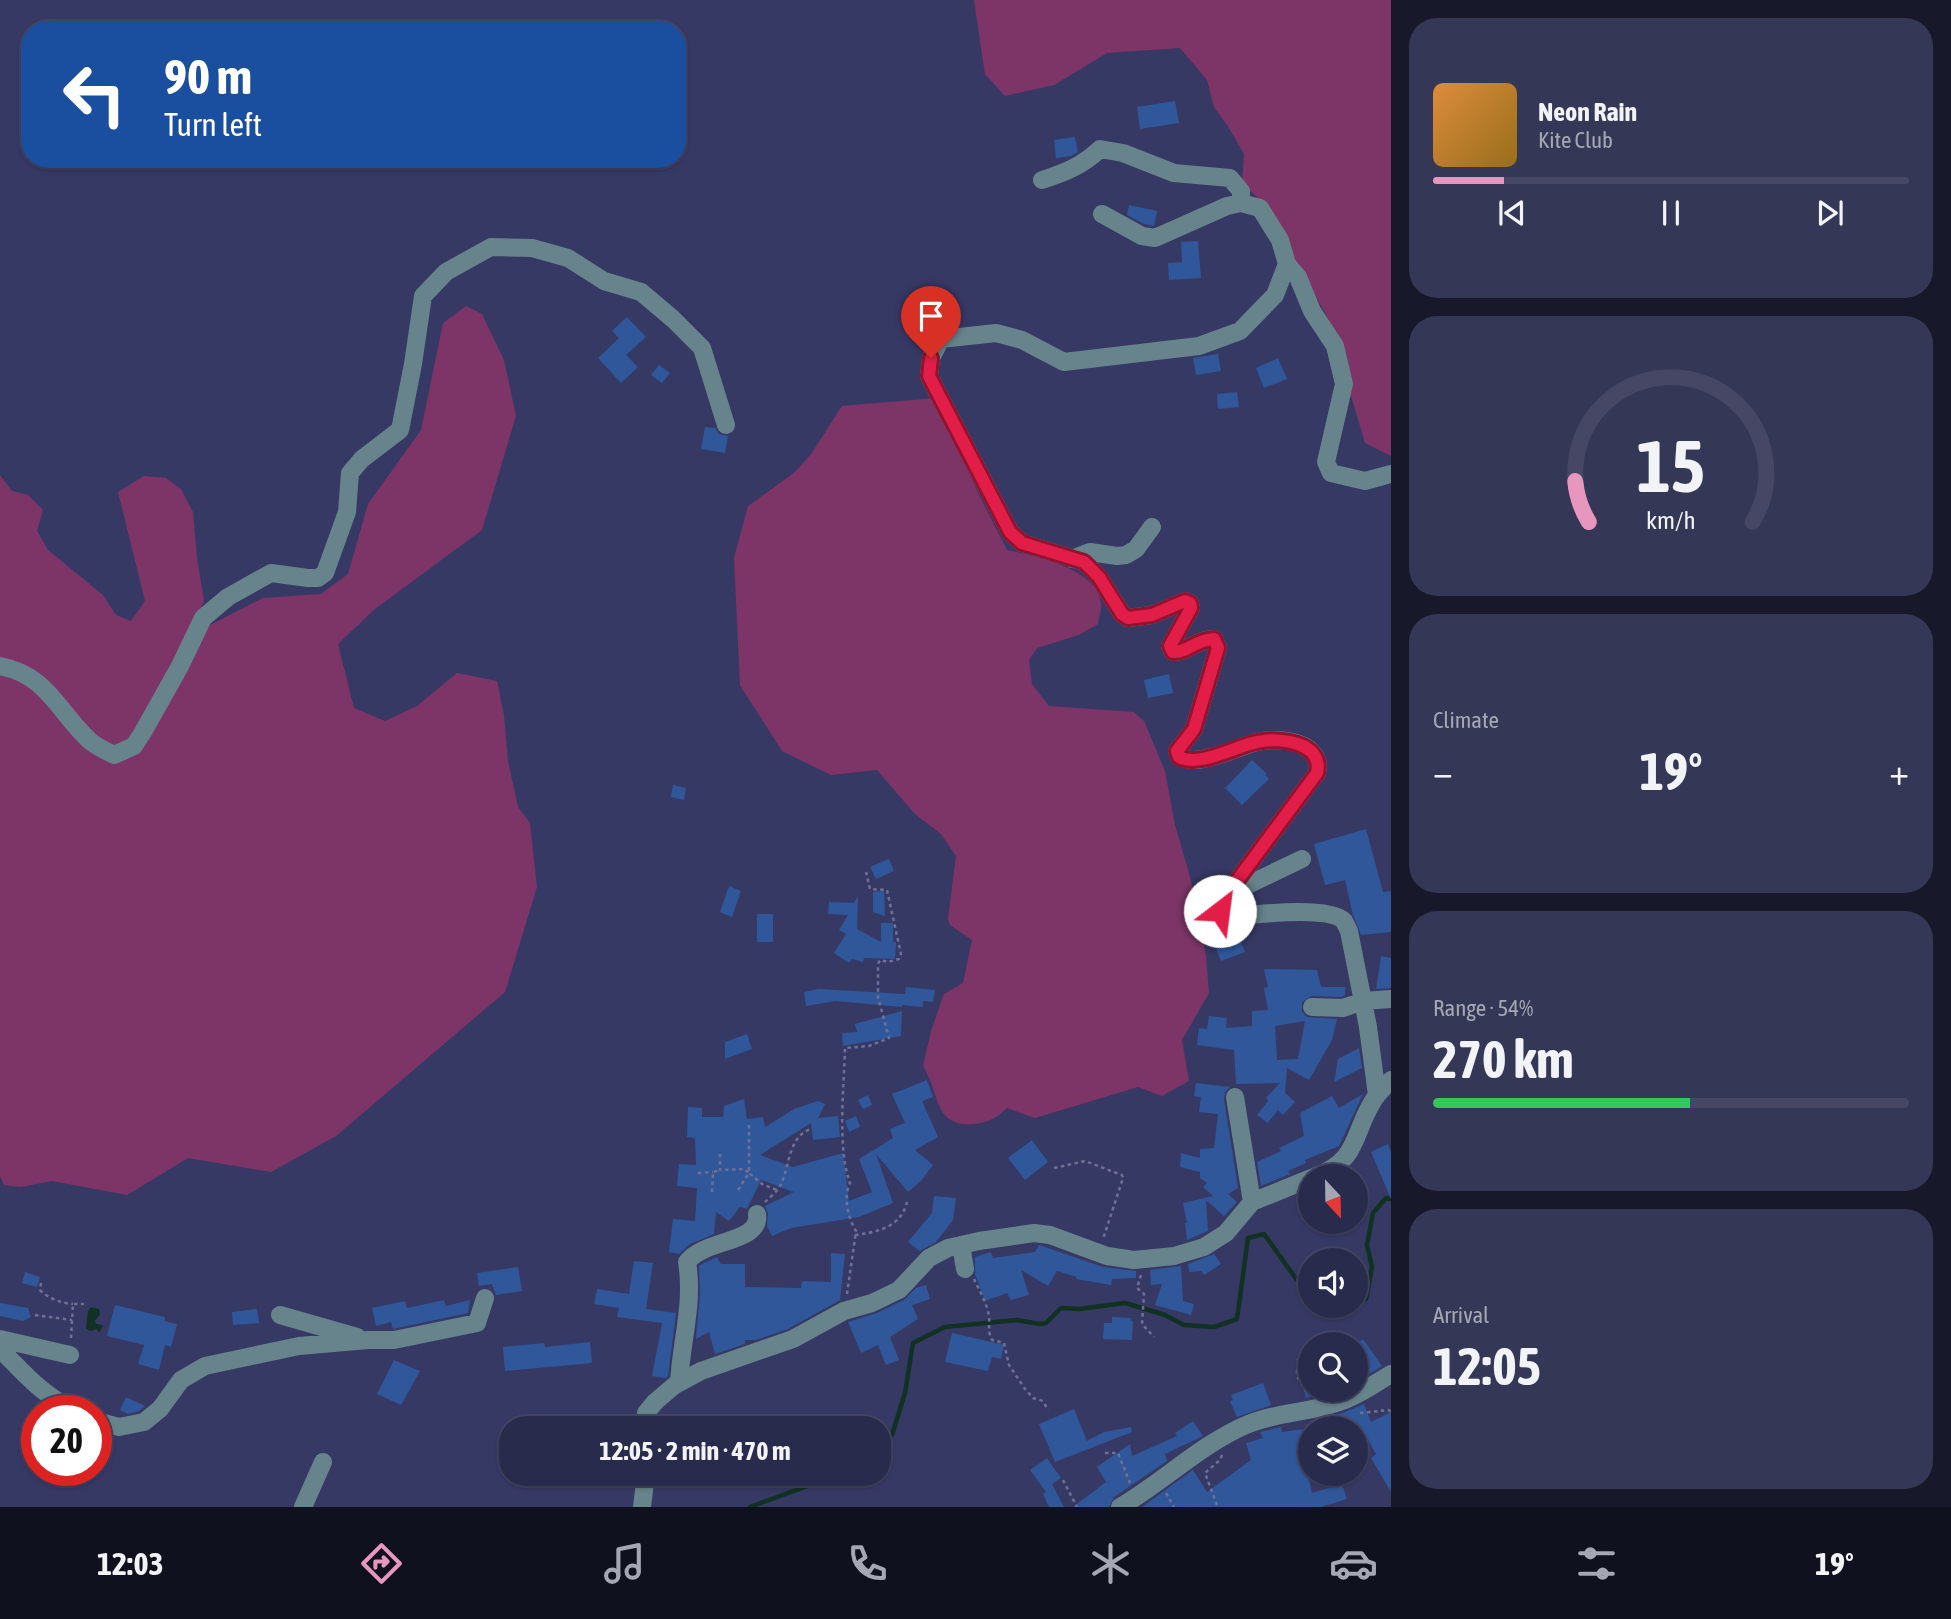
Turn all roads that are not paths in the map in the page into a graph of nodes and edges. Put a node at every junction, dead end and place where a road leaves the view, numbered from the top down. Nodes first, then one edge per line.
1 (1042, 180) dead end
2 (1241, 202) junction
3 (1102, 214) dead end
4 (1287, 264) junction
5 (726, 425) dead end
6 (1391, 474) edge
7 (1152, 527) dead end
8 (1072, 559) junction
9 (0, 666) edge
10 (1302, 859) dead end
11 (1226, 896) junction
12 (1391, 999) edge
13 (1363, 1001) junction
14 (1312, 1007) dead end
15 (1391, 1080) edge
16 (1377, 1095) junction
17 (1235, 1097) dead end
18 (1339, 1164) edge
19 (1298, 1183) edge
20 (1252, 1202) junction
21 (757, 1214) road end
22 (961, 1245) junction
23 (965, 1269) road end
24 (485, 1298) dead end
25 (280, 1315) dead end
26 (0, 1339) edge
27 (368, 1340) junction
28 (0, 1349) edge
29 (70, 1355) road end
30 (1391, 1374) edge
31 (679, 1383) junction
32 (49, 1395) edge
33 (646, 1416) edge
34 (112, 1425) edge
35 (323, 1462) dead end
36 (645, 1486) edge
37 (303, 1507) edge
38 (642, 1507) edge
39 (1120, 1507) edge

1 - 2 street
2 - 3 street
2 - 4 street
4 - 6 street
4 - 8 street
5 - 9 street
7 - 8 street
8 - 11 street
10 - 11 street
11 - 13 street
12 - 13 street
13 - 14 street
13 - 16 street
15 - 16 street
16 - 18 street
17 - 20 street
19 - 20 street
20 - 22 street
21 - 31 street
22 - 23 street
22 - 31 street
24 - 27 street
25 - 27 street
26 - 29 street
27 - 34 street
28 - 32 street
30 - 39 street
31 - 33 street
35 - 37 street
36 - 38 street

